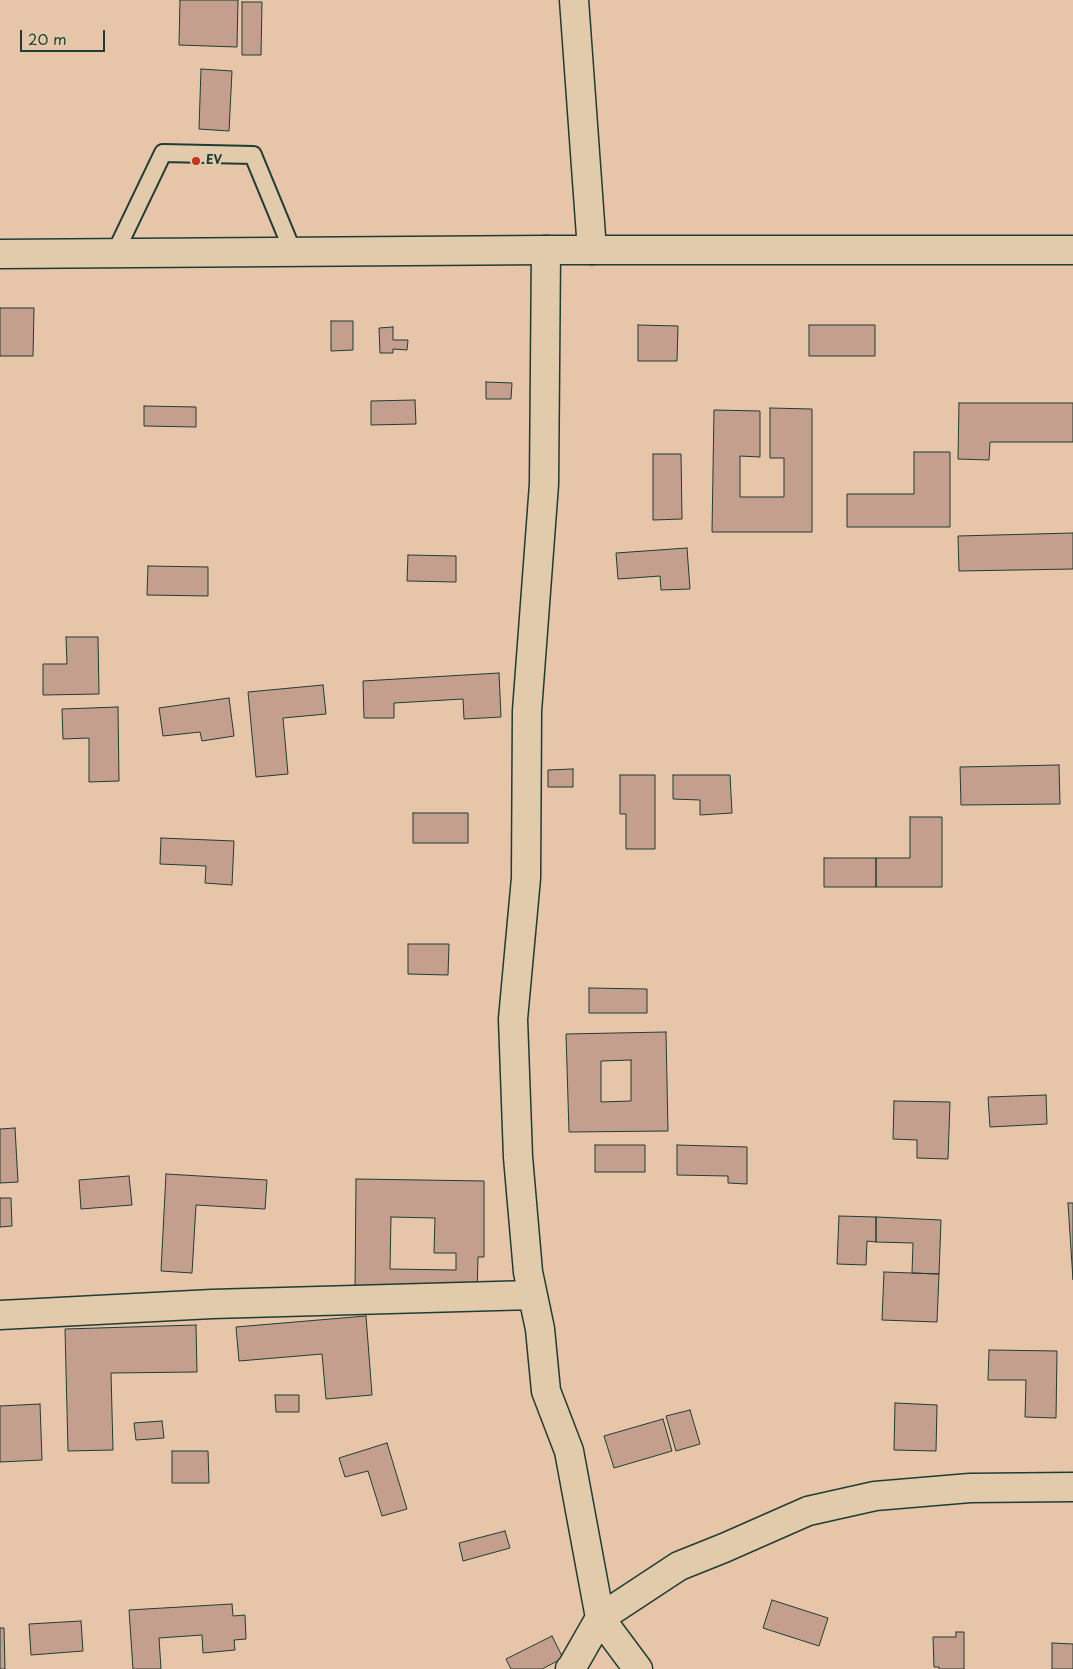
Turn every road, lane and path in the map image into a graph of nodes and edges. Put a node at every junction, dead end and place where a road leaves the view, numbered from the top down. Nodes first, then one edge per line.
1 (574, 0) edge
2 (546, 250) junction
3 (592, 250) junction
4 (1073, 250) edge
5 (293, 252) junction
6 (0, 254) edge
7 (115, 254) junction
8 (532, 1295) junction
9 (0, 1315) edge
10 (1073, 1487) edge
11 (600, 1618) junction
12 (570, 1669) edge
13 (638, 1669) edge

1 - 3 street
2 - 3 street
2 - 5 street
2 - 8 street
3 - 4 street
5 - 7 street
5 - 7 lane
6 - 7 street
8 - 9 street
8 - 11 street
10 - 11 street
11 - 12 street
11 - 13 street

